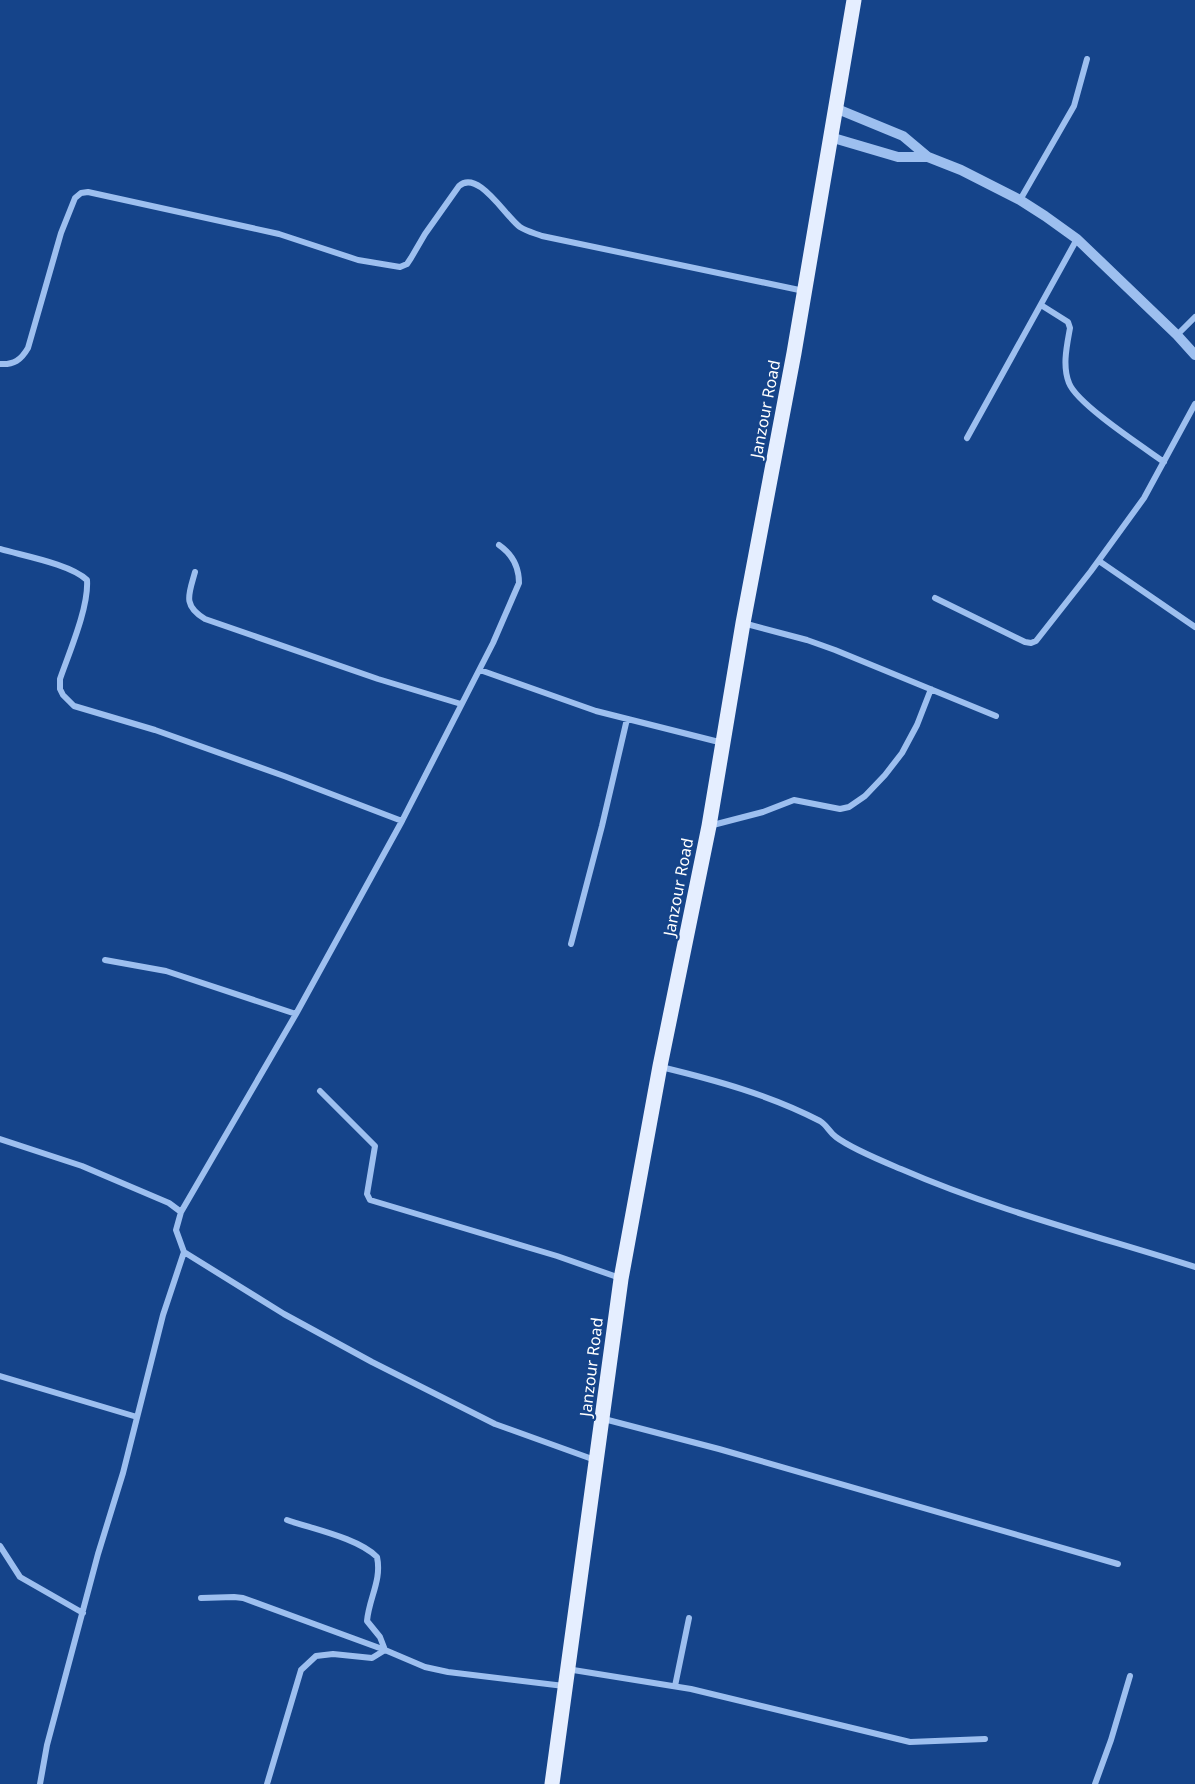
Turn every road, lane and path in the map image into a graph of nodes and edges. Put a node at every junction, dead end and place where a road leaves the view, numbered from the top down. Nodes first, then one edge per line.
1 (854, 0) edge
2 (1087, 59) dead end
3 (835, 108) junction
4 (830, 137) junction
5 (928, 157) junction
6 (1020, 200) junction
7 (1077, 239) junction
8 (804, 291) junction
9 (1041, 305) junction
10 (1195, 316) edge
11 (1177, 335) junction
12 (1195, 355) edge
13 (0, 364) edge
14 (1195, 404) edge
15 (967, 438) dead end
16 (1164, 462) junction
17 (499, 545) dead end
18 (0, 549) edge
19 (1099, 561) junction
20 (195, 572) dead end
21 (935, 598) dead end
22 (743, 623) junction
23 (1195, 627) edge
24 (480, 670) junction
25 (931, 689) junction
26 (461, 704) junction
27 (996, 716) dead end
28 (627, 719) junction
29 (723, 743) junction
30 (402, 821) junction
31 (709, 826) junction
32 (571, 945) dead end
33 (105, 960) dead end
34 (296, 1014) junction
35 (660, 1066) junction
36 (320, 1091) dead end
37 (0, 1139) edge
38 (181, 1212) junction
39 (184, 1252) junction
40 (1195, 1266) edge
41 (621, 1279) junction
42 (0, 1376) edge
43 (137, 1418) junction
44 (603, 1419) junction
45 (596, 1460) junction
46 (287, 1520) dead end
47 (0, 1546) edge
48 (1118, 1564) dead end
49 (201, 1598) dead end
50 (83, 1613) junction
51 (689, 1618) dead end
52 (385, 1650) junction
53 (566, 1669) junction
54 (1130, 1676) dead end
55 (564, 1686) junction
56 (675, 1686) junction
57 (985, 1738) dead end
58 (40, 1784) edge
59 (267, 1784) edge
60 (552, 1784) edge
61 (1095, 1784) edge

1 - 3 main road, Janzour Road
2 - 6 street
3 - 4 main road, Janzour Road
3 - 5 street
4 - 5 street
4 - 8 main road, Janzour Road
5 - 6 street
6 - 7 street
7 - 9 street
7 - 11 street
8 - 13 street
8 - 22 main road, Janzour Road
9 - 15 street
9 - 16 street
10 - 11 street
11 - 12 street
14 - 16 street
16 - 19 street
17 - 24 street
18 - 30 street
19 - 21 street
19 - 23 street
20 - 26 street
22 - 25 street
22 - 29 main road, Janzour Road
24 - 26 street
24 - 28 street
25 - 27 street
25 - 31 street
26 - 30 street
28 - 29 street
28 - 32 street
29 - 31 main road, Janzour Road
30 - 34 street
31 - 35 main road, Janzour Road
33 - 34 street
34 - 38 street
35 - 40 street
35 - 41 main road, Janzour Road
36 - 41 street
37 - 38 street
38 - 39 street
39 - 43 street
39 - 45 street
41 - 44 main road, Janzour Road
42 - 43 street
43 - 50 street
44 - 45 main road, Janzour Road
44 - 48 street
45 - 53 main road, Janzour Road
46 - 52 street
47 - 50 street
49 - 52 street
50 - 58 street
51 - 56 street
52 - 55 street
52 - 59 street
53 - 55 main road, Janzour Road
53 - 56 street
54 - 61 street
55 - 60 main road, Janzour Road
56 - 57 street

